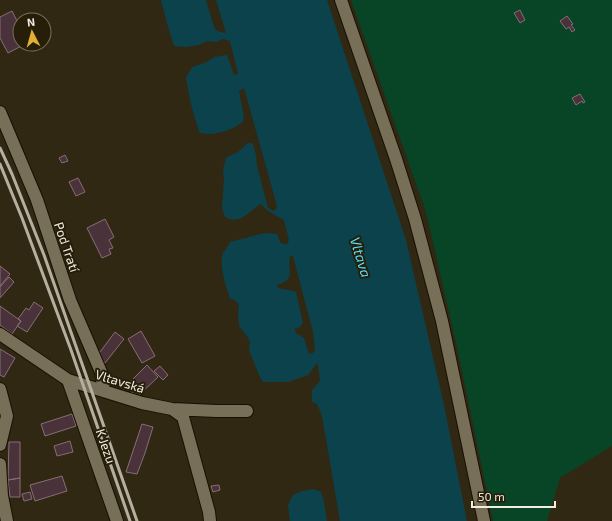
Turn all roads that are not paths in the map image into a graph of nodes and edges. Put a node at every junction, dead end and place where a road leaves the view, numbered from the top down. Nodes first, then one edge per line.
1 (341, 0) edge
2 (0, 112) edge
3 (0, 334) edge
4 (68, 380) junction
5 (0, 389) edge
6 (104, 391) junction
7 (172, 409) junction
8 (247, 411) dead end
9 (0, 445) edge
10 (0, 464) edge
11 (4, 514) edge
12 (117, 521) edge
13 (210, 521) edge
14 (484, 521) edge

1 - 14 street
2 - 6 street, Pod Tratí
3 - 4 street, Vltavská
4 - 6 street, Vltavská
4 - 12 street, K Jezu
5 - 9 street
6 - 7 street, Vltavská
7 - 8 street, Vltavská
7 - 13 street
10 - 11 street

